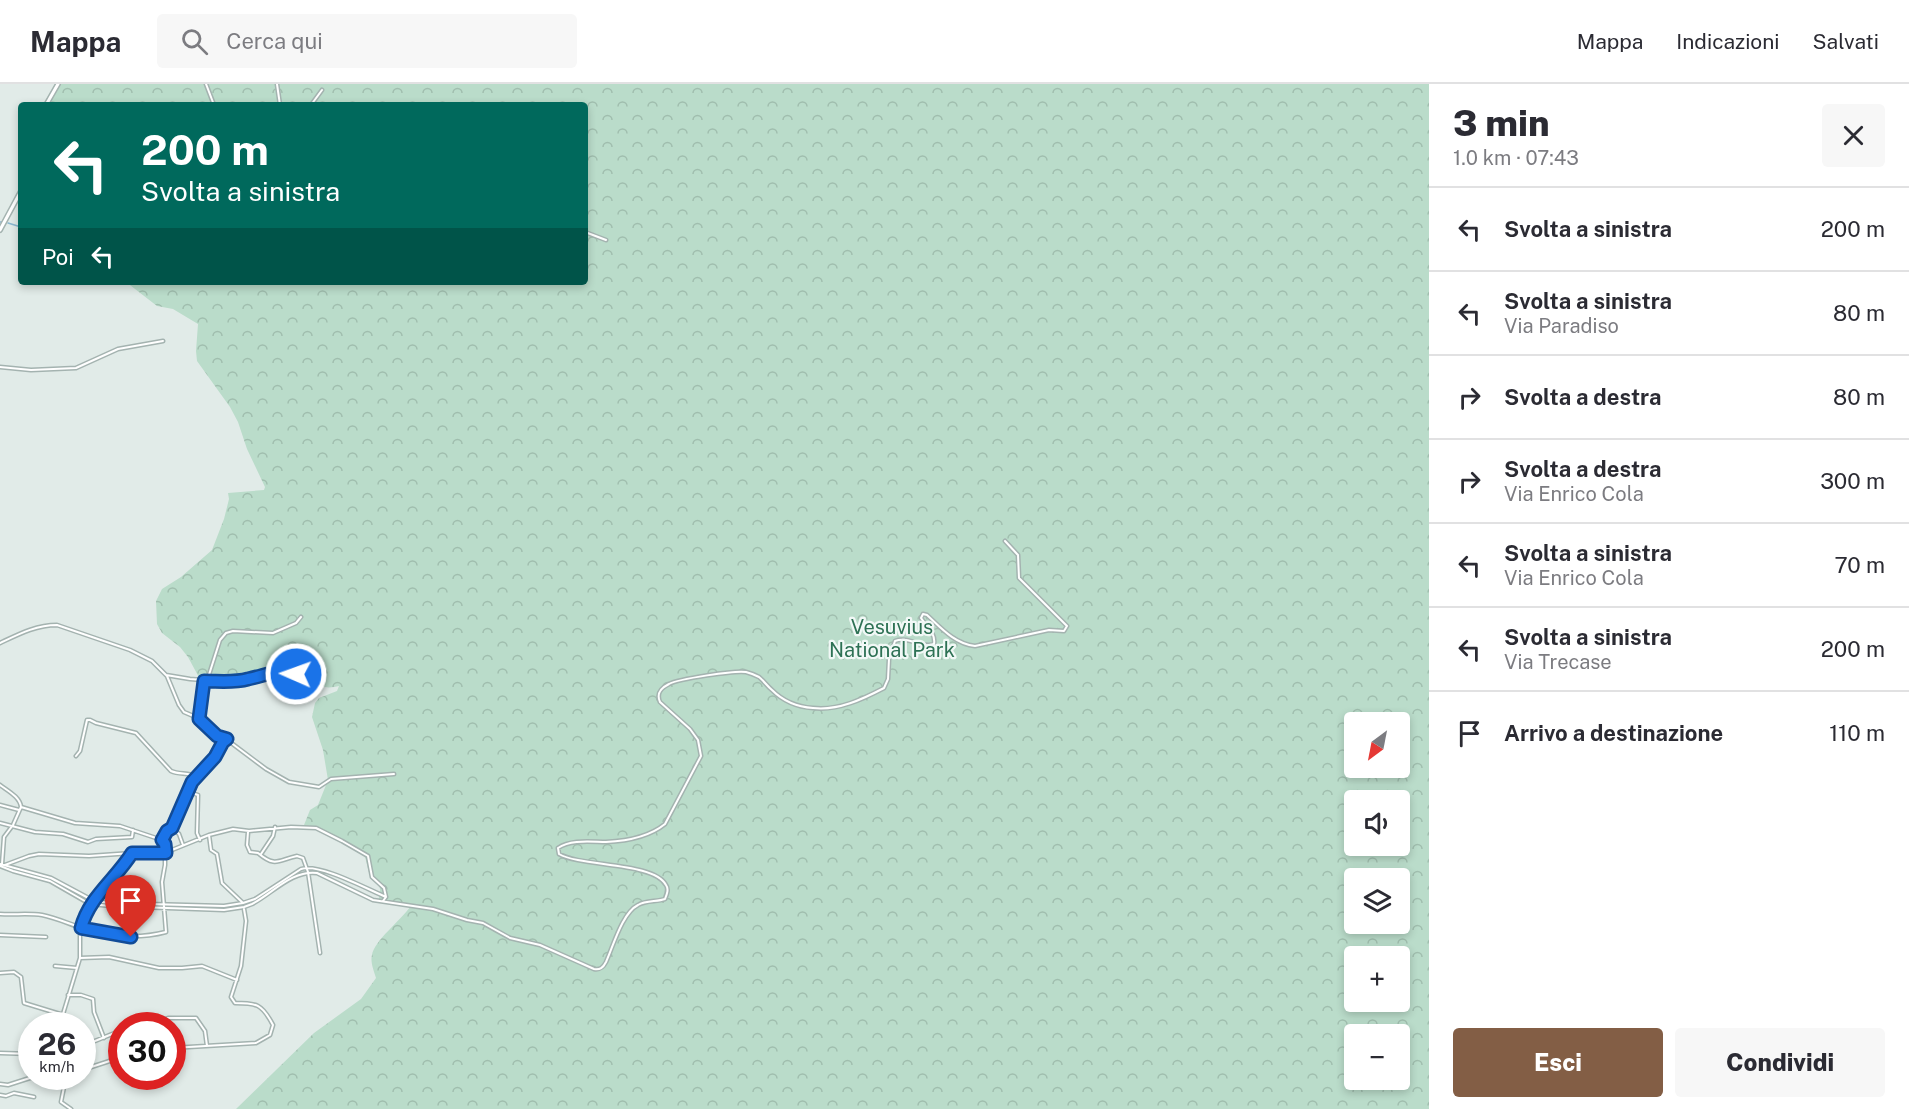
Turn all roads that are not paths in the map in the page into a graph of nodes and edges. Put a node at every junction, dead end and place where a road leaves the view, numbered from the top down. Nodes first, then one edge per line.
1 (58, 84) edge
2 (206, 84) edge
3 (277, 84) edge
4 (322, 90) dead end
5 (48, 102) edge
6 (213, 102) edge
7 (280, 102) edge
8 (313, 102) edge
9 (18, 196) edge
10 (2, 225) edge
11 (0, 230) edge
12 (588, 233) edge
13 (606, 240) dead end
14 (163, 341) dead end
15 (0, 367) edge
16 (1005, 541) dead end
17 (301, 616) dead end
18 (0, 643) edge
19 (166, 675) junction
20 (307, 677) dead end
21 (206, 681) junction
22 (199, 719) junction
23 (227, 739) junction
24 (76, 756) dead end
25 (394, 774) dead end
26 (196, 777) junction
27 (0, 785) edge
28 (188, 791) junction
29 (0, 805) edge
30 (20, 808) junction
31 (0, 823) edge
32 (13, 825) junction
33 (172, 828) junction
34 (275, 828) junction
35 (132, 830) junction
36 (249, 831) junction
37 (209, 835) junction
38 (162, 840) junction
39 (200, 840) junction
40 (183, 846) junction
41 (132, 853) junction
42 (166, 853) junction
43 (261, 854) junction
44 (2, 865) edge
45 (306, 867) junction
46 (308, 872) junction
47 (386, 897) junction
48 (94, 900) junction
49 (383, 901) junction
50 (164, 903) junction
51 (243, 903) junction
52 (90, 904) junction
53 (244, 907) junction
54 (165, 908) junction
55 (0, 914) edge
56 (81, 928) junction
57 (0, 935) edge
58 (46, 937) dead end
59 (320, 953) dead end
60 (80, 958) junction
61 (55, 966) dead end
62 (77, 968) junction
63 (0, 973) edge
64 (238, 980) junction
65 (68, 995) junction
66 (54, 1012) edge
67 (64, 1012) edge
68 (186, 1018) edge
69 (108, 1036) edge
70 (104, 1038) junction
71 (96, 1040) edge
72 (207, 1046) junction
73 (186, 1047) edge
74 (0, 1053) edge
75 (18, 1054) edge
76 (18, 1082) edge
77 (0, 1084) edge
78 (63, 1090) edge
79 (0, 1095) edge
80 (34, 1097) dead end
81 (71, 1109) edge

1 - 5 street
2 - 6 street
3 - 7 street
4 - 8 street
9 - 10 street
10 - 11 street
12 - 13 street
14 - 15 street
16 - 49 street
17 - 21 street
18 - 19 street
19 - 21 street
19 - 22 street
20 - 21 street
21 - 22 street
22 - 23 street
23 - 25 street
23 - 26 street
24 - 26 street
26 - 28 street
27 - 30 street
28 - 33 street
28 - 39 street
29 - 30 street
30 - 32 street
30 - 35 street
31 - 32 street
32 - 35 street
32 - 44 street
33 - 38 street
33 - 40 street
34 - 36 street
34 - 43 street
34 - 47 street
35 - 38 street
36 - 37 street
36 - 43 street
37 - 39 street
37 - 51 street
38 - 42 street
39 - 40 street
40 - 42 street
41 - 42 street
41 - 44 street
41 - 48 street
42 - 50 street
43 - 45 street
44 - 48 street
44 - 52 street
45 - 46 street
45 - 47 street
45 - 51 street
46 - 49 street
46 - 53 street
46 - 59 street
47 - 49 street
48 - 50 street
48 - 52 street
50 - 51 street
50 - 54 street
51 - 53 street
52 - 54 street
52 - 56 street
53 - 54 street
53 - 64 street
54 - 56 street
55 - 56 street
56 - 60 street
57 - 58 street
60 - 62 street
60 - 64 street
61 - 62 street
62 - 65 street
63 - 66 street
64 - 72 street
65 - 67 street
65 - 70 street
68 - 72 street
69 - 70 street
70 - 71 street
72 - 73 street
74 - 75 street
76 - 77 street
78 - 81 street
79 - 80 street

